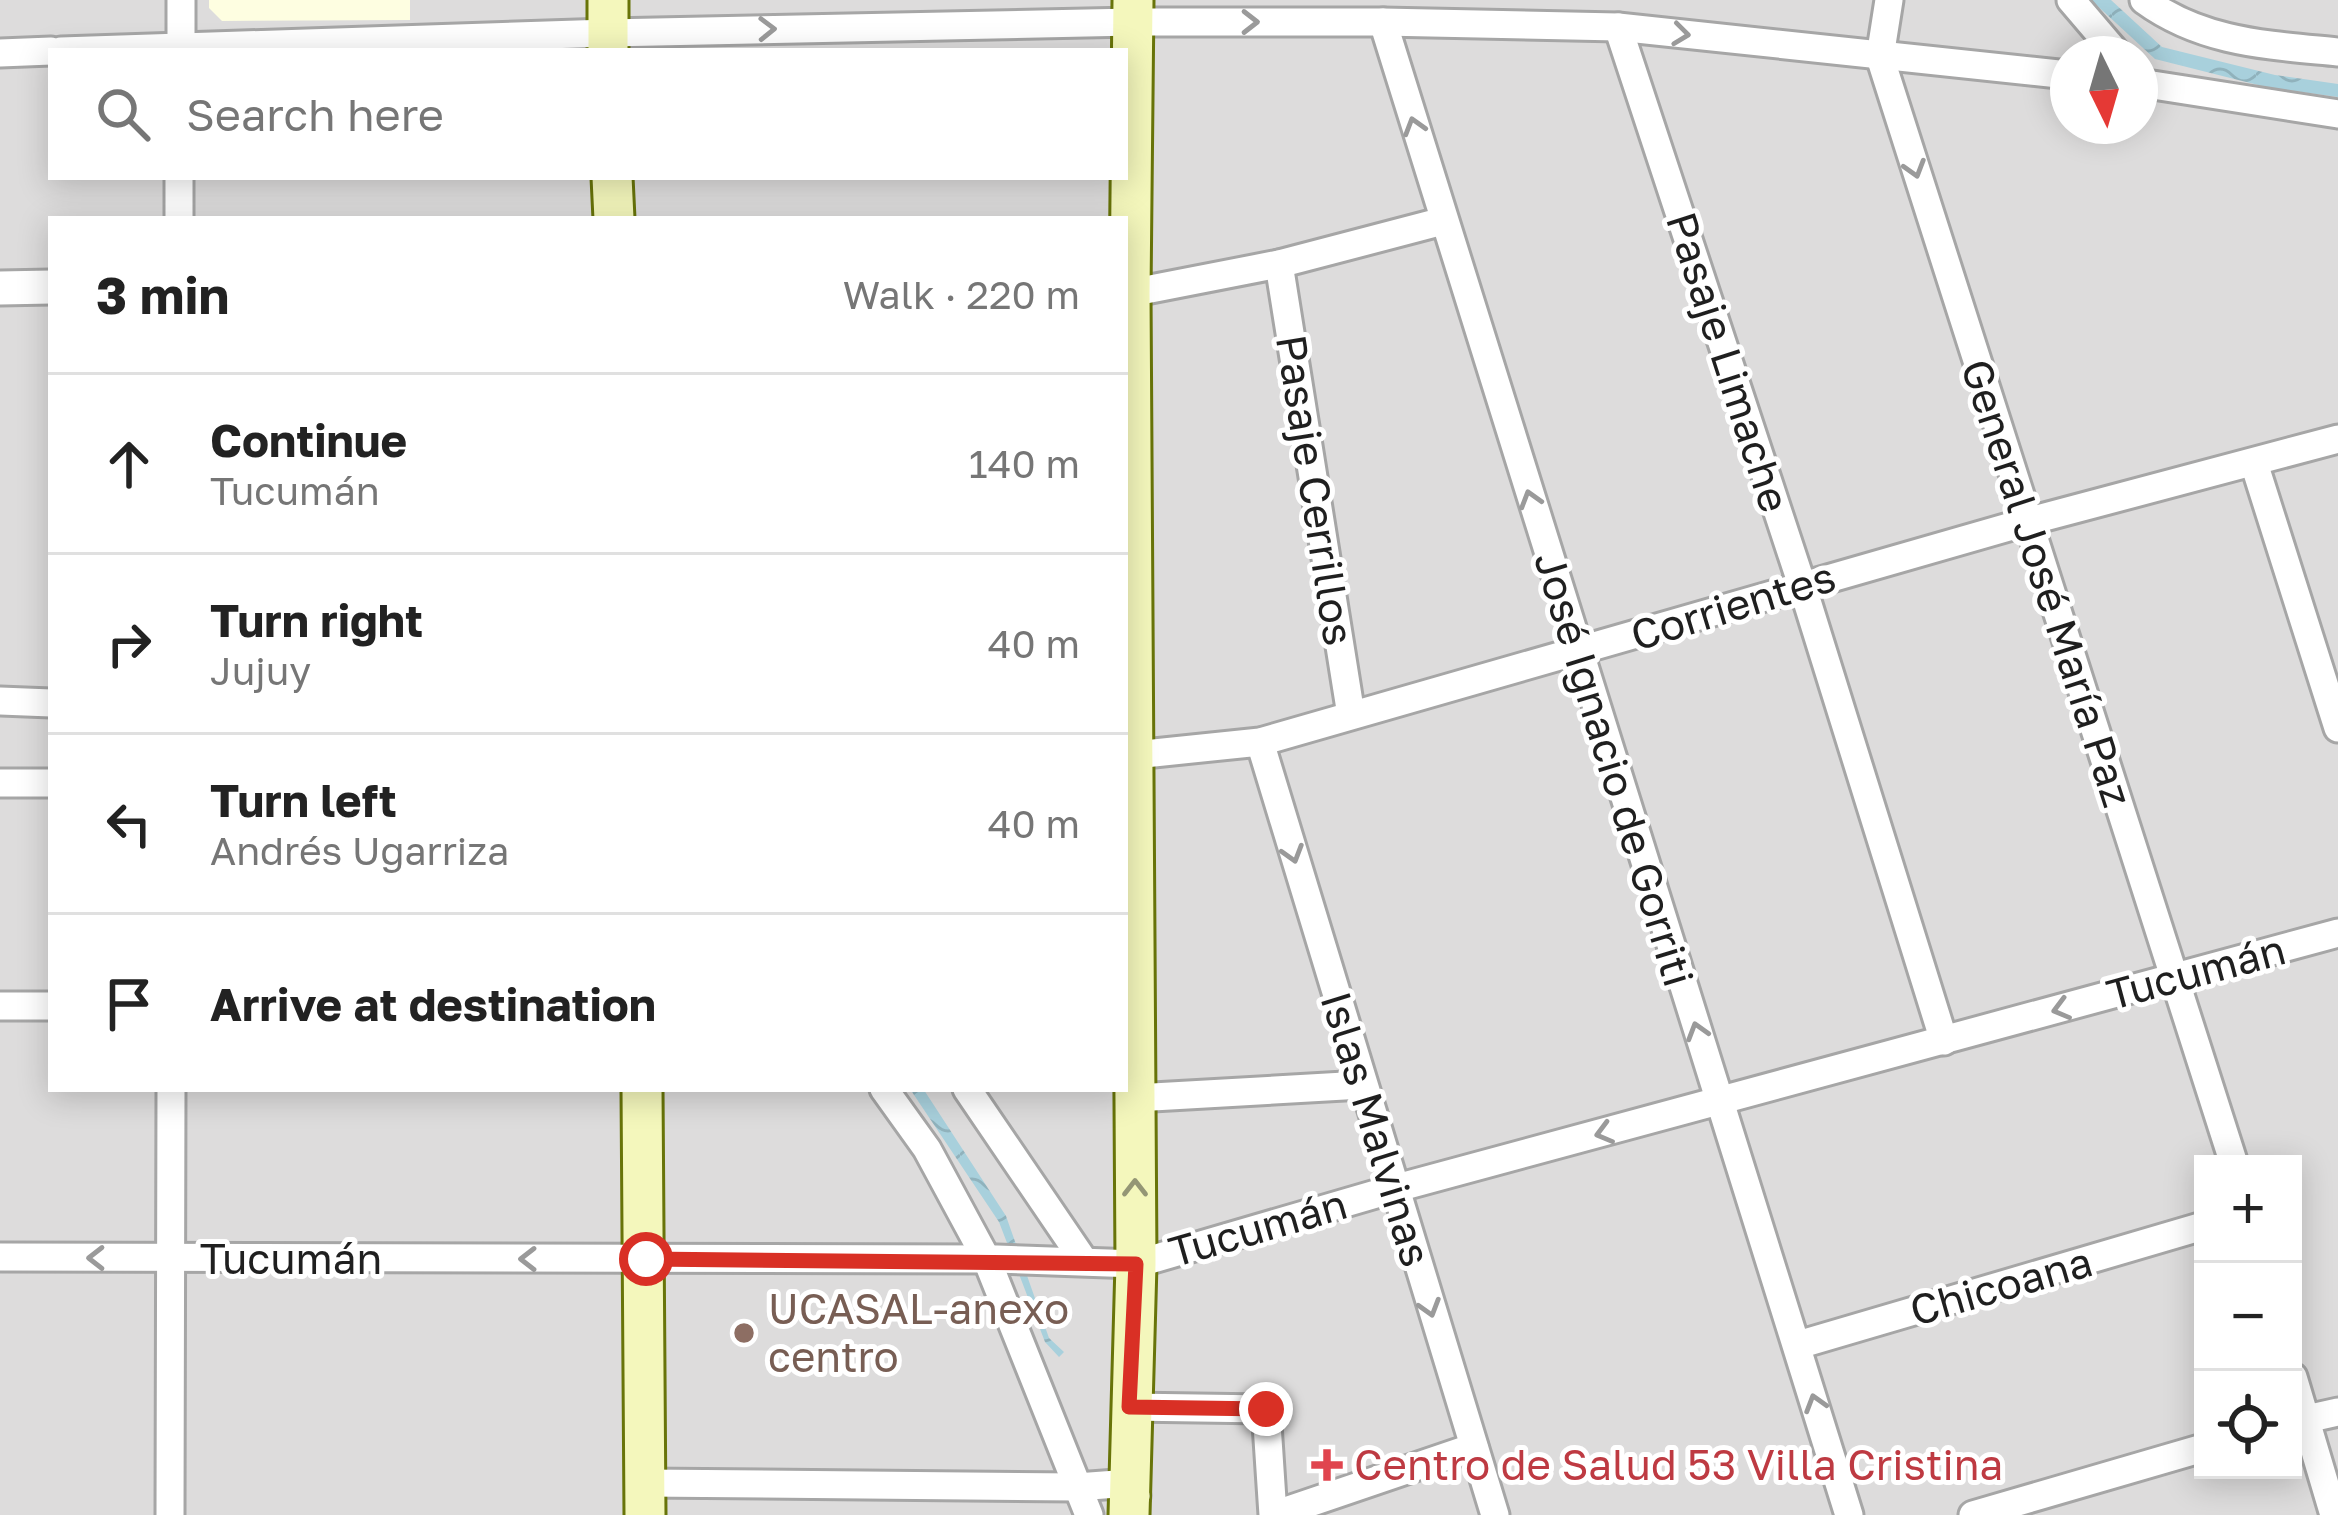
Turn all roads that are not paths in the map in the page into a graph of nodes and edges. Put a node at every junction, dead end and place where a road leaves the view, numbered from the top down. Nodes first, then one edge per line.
1 (181, 0) edge
2 (1889, 0) edge
3 (2071, 0) edge
4 (2144, 0) edge
5 (1133, 11) edge
6 (1382, 22) junction
7 (1618, 27) junction
8 (608, 28) edge
9 (2102, 36) edge
10 (181, 48) edge
11 (220, 48) edge
12 (48, 51) edge
13 (0, 52) edge
14 (2338, 52) edge
15 (1880, 57) junction
16 (2050, 74) edge
17 (2158, 81) edge
18 (2338, 114) edge
19 (179, 180) edge
20 (612, 180) edge
21 (178, 216) edge
22 (614, 216) edge
23 (1443, 221) junction
24 (1279, 264) junction
25 (48, 287) edge
26 (0, 288) edge
27 (1130, 293) junction
28 (2338, 439) edge
29 (2254, 463) junction
30 (2026, 522) junction
31 (1802, 585) junction
32 (1578, 653) junction
33 (0, 701) edge
34 (48, 703) edge
35 (1351, 715) junction
36 (2338, 728) edge
37 (1260, 742) junction
38 (1129, 756) edge
39 (0, 783) edge
40 (48, 783) edge
41 (2338, 933) edge
42 (2174, 978) junction
43 (0, 1006) edge
44 (48, 1006) edge
45 (1944, 1041) junction
46 (1362, 1085) junction
47 (171, 1092) edge
48 (642, 1092) edge
49 (886, 1092) edge
50 (969, 1092) edge
51 (1135, 1098) junction
52 (1719, 1102) junction
53 (2231, 1155) edge
54 (1393, 1190) junction
55 (2194, 1229) edge
56 (0, 1257) edge
57 (171, 1259) junction
58 (646, 1259) junction
59 (992, 1260) junction
60 (1084, 1261) junction
61 (1136, 1264) junction
62 (1798, 1346) junction
63 (1129, 1407) junction
64 (2338, 1412) edge
65 (2302, 1420) edge
66 (2302, 1429) edge
67 (1474, 1447) junction
68 (2194, 1451) edge
69 (1077, 1486) junction
70 (645, 1499) edge
71 (1360, 1501) edge
72 (1134, 1504) edge
73 (170, 1515) edge
74 (1089, 1515) edge
75 (1274, 1515) edge
76 (1495, 1515) edge
77 (1849, 1515) edge
78 (1973, 1515) edge
79 (2334, 1515) edge

1 - 10 street
2 - 15 street, General José María Paz
3 - 9 street
4 - 14 street
5 -> 6 street
8 -> 5 street
5 - 27 main road
6 - 7 street
23 -> 6 street, José Ignacio de Gorriti
7 -> 15 street
7 - 31 street, Pasaje Limache
8 - 11 street
12 - 13 street
15 - 16 street
15 -> 30 street, General José María Paz
17 - 18 street
19 - 21 street
20 - 22 main road
23 - 24 street
32 -> 23 street, José Ignacio de Gorriti
24 - 27 street
24 - 35 street, Pasaje Cerrillos
25 - 26 street
27 - 38 main road
28 - 29 street, Corrientes
29 - 30 street, Corrientes
29 - 36 street
30 - 31 street, Corrientes
30 - 42 street, General José María Paz
31 - 32 street, Corrientes
31 - 45 street, Pasaje Limache
32 - 35 street, Corrientes
52 -> 32 street, José Ignacio de Gorriti
33 - 34 street
35 - 37 street, Corrientes
37 - 38 street, Corrientes
37 -> 46 street, Islas Malvinas
38 - 51 main road
39 - 40 street
41 - 42 street, Tucumán
42 -> 45 street, Tucumán
42 - 53 street, General José María Paz
43 - 44 street
45 - 52 street, Tucumán
46 - 51 street
46 - 54 street, Islas Malvinas
47 - 57 street
48 - 58 main road
49 - 59 street
50 - 60 street
61 -> 51 main road
52 -> 54 street, Tucumán
52 - 62 street, José Ignacio de Gorriti
54 - 61 street, Tucumán
54 -> 67 street, Islas Malvinas
55 - 62 street, Chicoana
57 -> 56 street, Tucumán
58 -> 57 street, Tucumán
57 - 73 street
58 - 59 street, Tucumán
58 - 70 main road
59 - 60 street, Tucumán
59 - 69 street
60 - 61 street, Tucumán
61 - 63 main road
77 -> 62 street, José Ignacio de Gorriti
63 - 72 main road
63 - 75 street
64 - 65 street
66 - 79 street
67 - 71 street
67 - 76 street, Islas Malvinas
68 - 78 street
69 - 70 street
69 - 72 street
69 - 74 street
71 - 75 street

